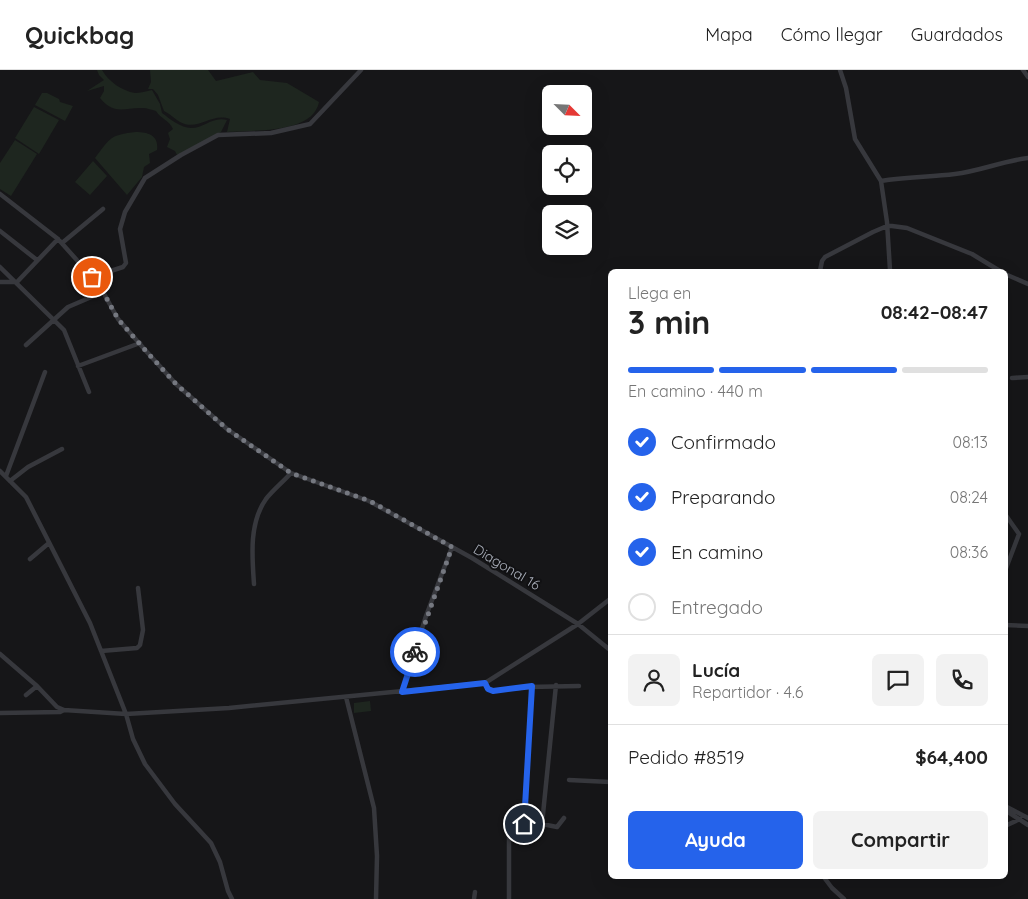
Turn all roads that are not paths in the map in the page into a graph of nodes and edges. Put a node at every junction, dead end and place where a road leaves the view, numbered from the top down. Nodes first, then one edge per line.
1 (361, 70) edge
2 (840, 70) edge
3 (1023, 70) edge
4 (1028, 77) edge
5 (1028, 158) edge
6 (881, 181) junction
7 (0, 194) edge
8 (103, 209) dead end
9 (887, 226) junction
10 (0, 231) edge
11 (58, 239) junction
12 (62, 243) junction
13 (37, 260) junction
14 (0, 267) edge
15 (820, 269) edge
16 (890, 269) edge
17 (996, 269) edge
18 (1008, 275) edge
19 (92, 277) junction
20 (0, 282) edge
21 (17, 282) junction
22 (1028, 284) edge
23 (103, 292) junction
24 (54, 320) junction
25 (140, 343) junction
26 (26, 345) dead end
27 (78, 366) junction
28 (45, 372) dead end
29 (1028, 377) edge
30 (1012, 378) dead end
31 (89, 392) dead end
32 (62, 449) dead end
33 (0, 470) edge
34 (291, 473) junction
35 (6, 476) junction
36 (10, 481) junction
37 (1008, 518) edge
38 (49, 543) junction
39 (452, 547) junction
40 (30, 559) dead end
41 (1008, 563) edge
42 (254, 584) dead end
43 (138, 588) dead end
44 (608, 601) edge
45 (578, 624) junction
46 (1008, 625) edge
47 (1028, 626) edge
48 (608, 648) edge
49 (101, 651) junction
50 (0, 654) edge
51 (485, 683) junction
52 (556, 685) junction
53 (37, 686) junction
54 (532, 686) junction
55 (578, 686) dead end
56 (402, 692) junction
57 (26, 695) dead end
58 (346, 697) junction
59 (64, 710) junction
60 (0, 713) edge
61 (126, 714) junction
62 (569, 780) dead end
63 (608, 782) edge
64 (1008, 808) edge
65 (1008, 812) edge
66 (564, 818) dead end
67 (1028, 818) edge
68 (1020, 819) junction
69 (509, 822) dead end
70 (542, 824) junction
71 (1028, 824) edge
72 (1008, 825) edge
73 (825, 879) edge
74 (475, 892) dead end
75 (232, 899) edge
76 (376, 899) edge
77 (474, 899) edge
78 (509, 899) edge
79 (844, 899) edge

1 - 19 street
2 - 6 street
3 - 4 street
5 - 6 street
6 - 9 street
7 - 11 street, Diagonal 16
8 - 12 street
9 - 15 street
9 - 16 street
9 - 17 street
10 - 13 street
11 - 12 street, Diagonal 16
11 - 13 street
12 - 19 street, Diagonal 16
13 - 21 street
14 - 21 street
18 - 22 street
19 - 23 street, Diagonal 16
20 - 21 street
21 - 24 street
23 - 24 street
23 - 25 street, Diagonal 16
24 - 26 street
24 - 27 street
25 - 27 street
25 - 34 street, Diagonal 16
27 - 31 street
28 - 35 street
29 - 30 street
32 - 36 street
33 - 35 street
34 - 39 street, Diagonal 16
34 - 42 street
35 - 36 street
36 - 38 street
37 - 41 street
38 - 40 street
38 - 49 street
39 - 45 street, Diagonal 16
39 - 56 street
43 - 49 street
44 - 45 street
45 - 48 street, Diagonal 16
45 - 51 street
46 - 47 street
49 - 61 street
50 - 53 street
51 - 54 street
51 - 56 street
52 - 54 street
52 - 55 street
52 - 70 street
53 - 57 street
53 - 59 street
54 - 70 street
56 - 58 street
58 - 61 street
58 - 76 street
59 - 60 street
59 - 61 street
61 - 75 street
62 - 63 street
64 - 67 street
65 - 68 street
66 - 70 street
68 - 71 street
68 - 72 street
69 - 78 street
73 - 79 street
74 - 77 street

